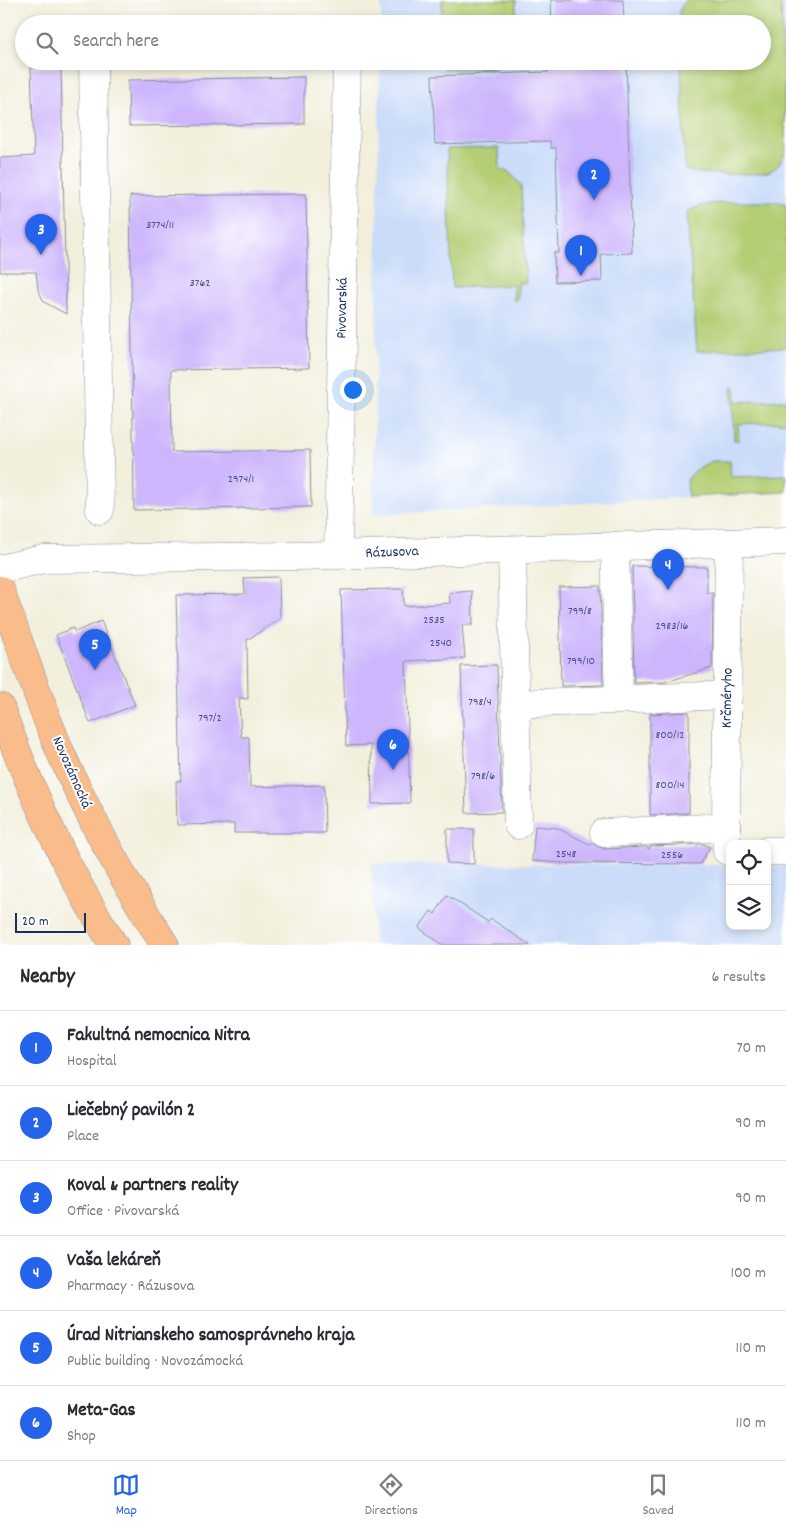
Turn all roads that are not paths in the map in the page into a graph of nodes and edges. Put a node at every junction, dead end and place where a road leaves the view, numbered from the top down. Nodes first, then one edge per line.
1 (93, 70) edge
2 (347, 70) edge
3 (100, 510) dead end
4 (786, 541) edge
5 (729, 542) junction
6 (615, 546) junction
7 (512, 550) junction
8 (338, 555) junction
9 (0, 569) edge
10 (0, 590) edge
11 (728, 695) junction
12 (620, 700) junction
13 (515, 704) junction
14 (0, 707) edge
15 (518, 825) dead end
16 (604, 833) dead end
17 (728, 839) edge
18 (771, 851) edge
19 (786, 851) edge
20 (114, 945) edge
21 (165, 945) edge

1 - 3 street
2 - 8 street, Pivovarská
4 - 5 street, Rázusova
5 - 6 street, Rázusova
5 - 11 street, Krčméryho
6 - 7 street, Rázusova
6 - 12 street
7 - 8 street, Rázusova
7 - 13 street
8 - 9 street, Rázusova
10 - 21 main road, Novozámocká
11 - 12 street
11 - 17 street, Krčméryho
12 - 13 street
13 - 15 street
14 - 20 main road
16 - 17 street
18 - 19 street

